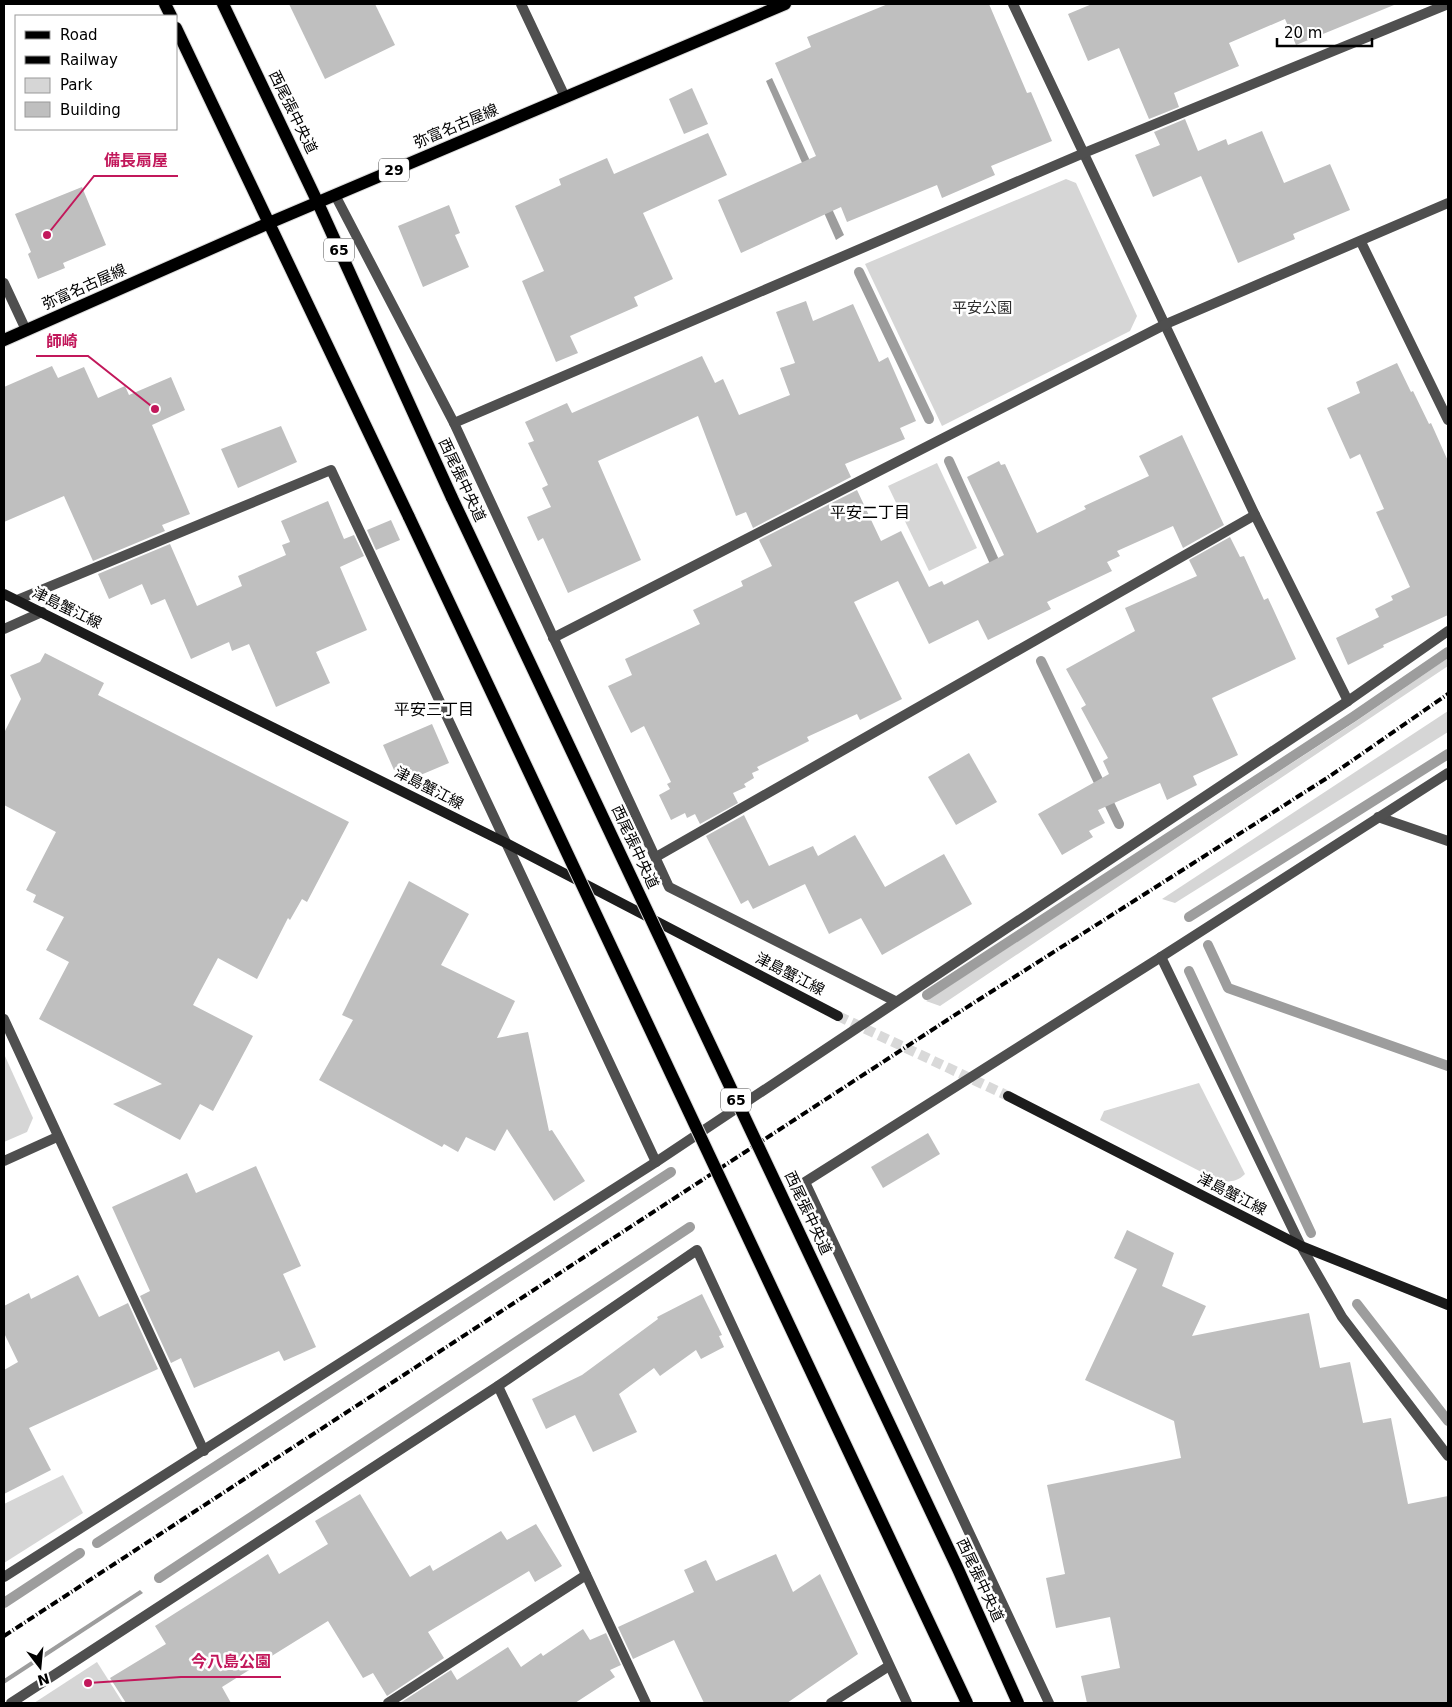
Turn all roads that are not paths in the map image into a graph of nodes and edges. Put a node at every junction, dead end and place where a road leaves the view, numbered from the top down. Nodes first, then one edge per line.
1 (223, 4) edge
2 (521, 4) edge
3 (785, 4) edge
4 (1013, 4) edge
5 (1448, 4) edge
6 (178, 32) edge
7 (564, 97) junction
8 (1084, 153) junction
9 (335, 195) junction
10 (318, 203) junction
11 (1448, 204) edge
12 (269, 223) junction
13 (1361, 242) junction
14 (4, 283) edge
15 (1166, 324) junction
16 (26, 330) junction
17 (4, 340) edge
18 (1448, 420) edge
19 (454, 423) junction
20 (1255, 515) junction
21 (4, 594) edge
22 (17, 600) junction
23 (42, 612) junction
24 (4, 629) edge
25 (1448, 631) edge
26 (554, 638) junction
27 (1348, 701) junction
28 (1448, 773) edge
29 (1378, 816) junction
30 (1448, 841) edge
31 (508, 844) junction
32 (656, 857) junction
33 (1161, 957) junction
34 (895, 1001) junction
35 (838, 1016) tunnel mouth
36 (4, 1019) edge
37 (1008, 1096) tunnel mouth
38 (57, 1137) junction
39 (4, 1161) edge
40 (656, 1162) junction
41 (1301, 1246) junction
42 (1448, 1305) edge
43 (498, 1386) junction
44 (204, 1451) junction
45 (1448, 1456) edge
46 (586, 1575) junction
47 (4, 1578) edge
48 (889, 1666) junction
49 (11, 1703) edge
50 (388, 1703) edge
51 (646, 1703) edge
52 (831, 1703) edge
53 (907, 1703) edge
54 (967, 1703) edge
55 (1018, 1703) edge
56 (1049, 1703) edge

1 - 10 main road, 西尾張中央道 / 65
2 - 7 street
3 - 7 main road, 弥富名古屋線 / 29
4 - 8 street
5 - 8 street
6 - 12 main road
7 - 9 main road, 弥富名古屋線 / 29
8 - 15 street
8 - 19 street
9 - 10 main road, 弥富名古屋線 / 29
9 - 19 street
10 - 12 main road, 弥富名古屋線 / 29
10 - 55 main road, 西尾張中央道 / 65, bridge
11 - 13 street
12 - 16 main road, 弥富名古屋線 / 29
12 - 54 main road, bridge
13 - 15 street
13 - 18 street
14 - 16 street
15 - 20 street
15 - 26 street
16 - 17 main road, 弥富名古屋線 / 29
19 - 26 street
20 - 27 street
20 - 32 street
21 - 22 main road, 津島蟹江線
22 - 23 main road, 津島蟹江線
22 - 31 street
23 - 24 street
23 - 31 main road, 津島蟹江線
25 - 27 street
26 - 32 street
27 - 34 street
28 - 29 street
29 - 30 street
29 - 33 street
31 - 35 main road, 津島蟹江線
31 - 40 street
32 - 34 street
33 - 41 street
33 - 56 street
34 - 40 street
36 - 38 street
37 - 41 main road, 津島蟹江線
38 - 39 street
38 - 44 street
40 - 44 street
41 - 42 main road, 津島蟹江線
41 - 45 street
43 - 46 street
43 - 48 street
43 - 49 street
44 - 47 street
46 - 50 street
46 - 51 street
48 - 52 street
48 - 53 street

